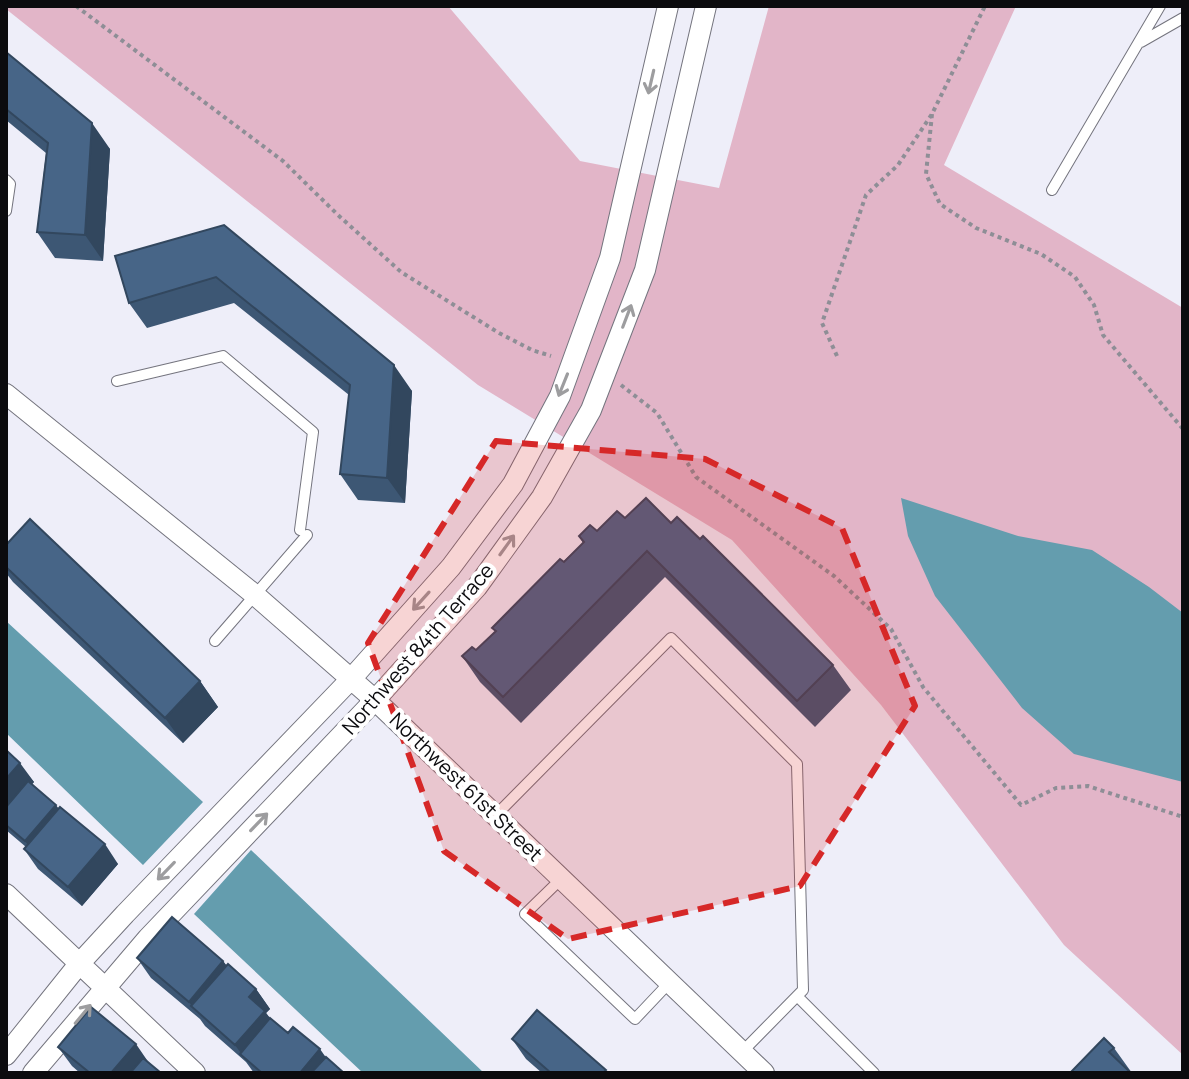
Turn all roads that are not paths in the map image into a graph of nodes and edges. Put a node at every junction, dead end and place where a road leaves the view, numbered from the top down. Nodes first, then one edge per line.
1 (668, 6) edge
2 (706, 6) edge
3 (1160, 6) edge
4 (1183, 18) edge
5 (1139, 43) junction
6 (6, 180) edge
7 (1052, 190) dead end
8 (6, 211) edge
9 (117, 381) dead end
10 (6, 394) edge
11 (255, 595) junction
12 (215, 641) dead end
13 (351, 679) junction
14 (375, 700) junction
15 (495, 816) junction
16 (561, 879) junction
17 (9, 901) edge
18 (79, 964) junction
19 (669, 983) junction
20 (105, 989) junction
21 (797, 996) junction
22 (742, 1052) junction
23 (6, 1055) edge
24 (33, 1073) edge
25 (195, 1073) edge
26 (764, 1073) edge
27 (874, 1073) edge

1 -> 13 street, Northwest 84th Terrace
14 -> 2 street, Northwest 84th Terrace
3 - 5 lane
4 - 5 lane
5 - 7 lane
6 - 8 lane
9 - 11 lane
10 - 11 street, Northwest 61st Street
11 - 12 lane
11 - 13 street, Northwest 61st Street
13 - 14 street, Northwest 61st Street
13 -> 18 street, Northwest 84th Terrace
14 - 15 street, Northwest 61st Street
20 -> 14 street, Northwest 84th Terrace
15 - 16 street, Northwest 61st Street
15 - 21 lane
16 - 19 street, Northwest 61st Street
16 - 19 lane
17 - 18 street
18 - 20 street
18 - 23 street, Northwest 84th Terrace
19 - 22 street, Northwest 61st Street
24 -> 20 street, Northwest 84th Terrace
20 - 25 street
21 - 22 lane
21 - 27 lane
22 - 26 street, Northwest 61st Street

